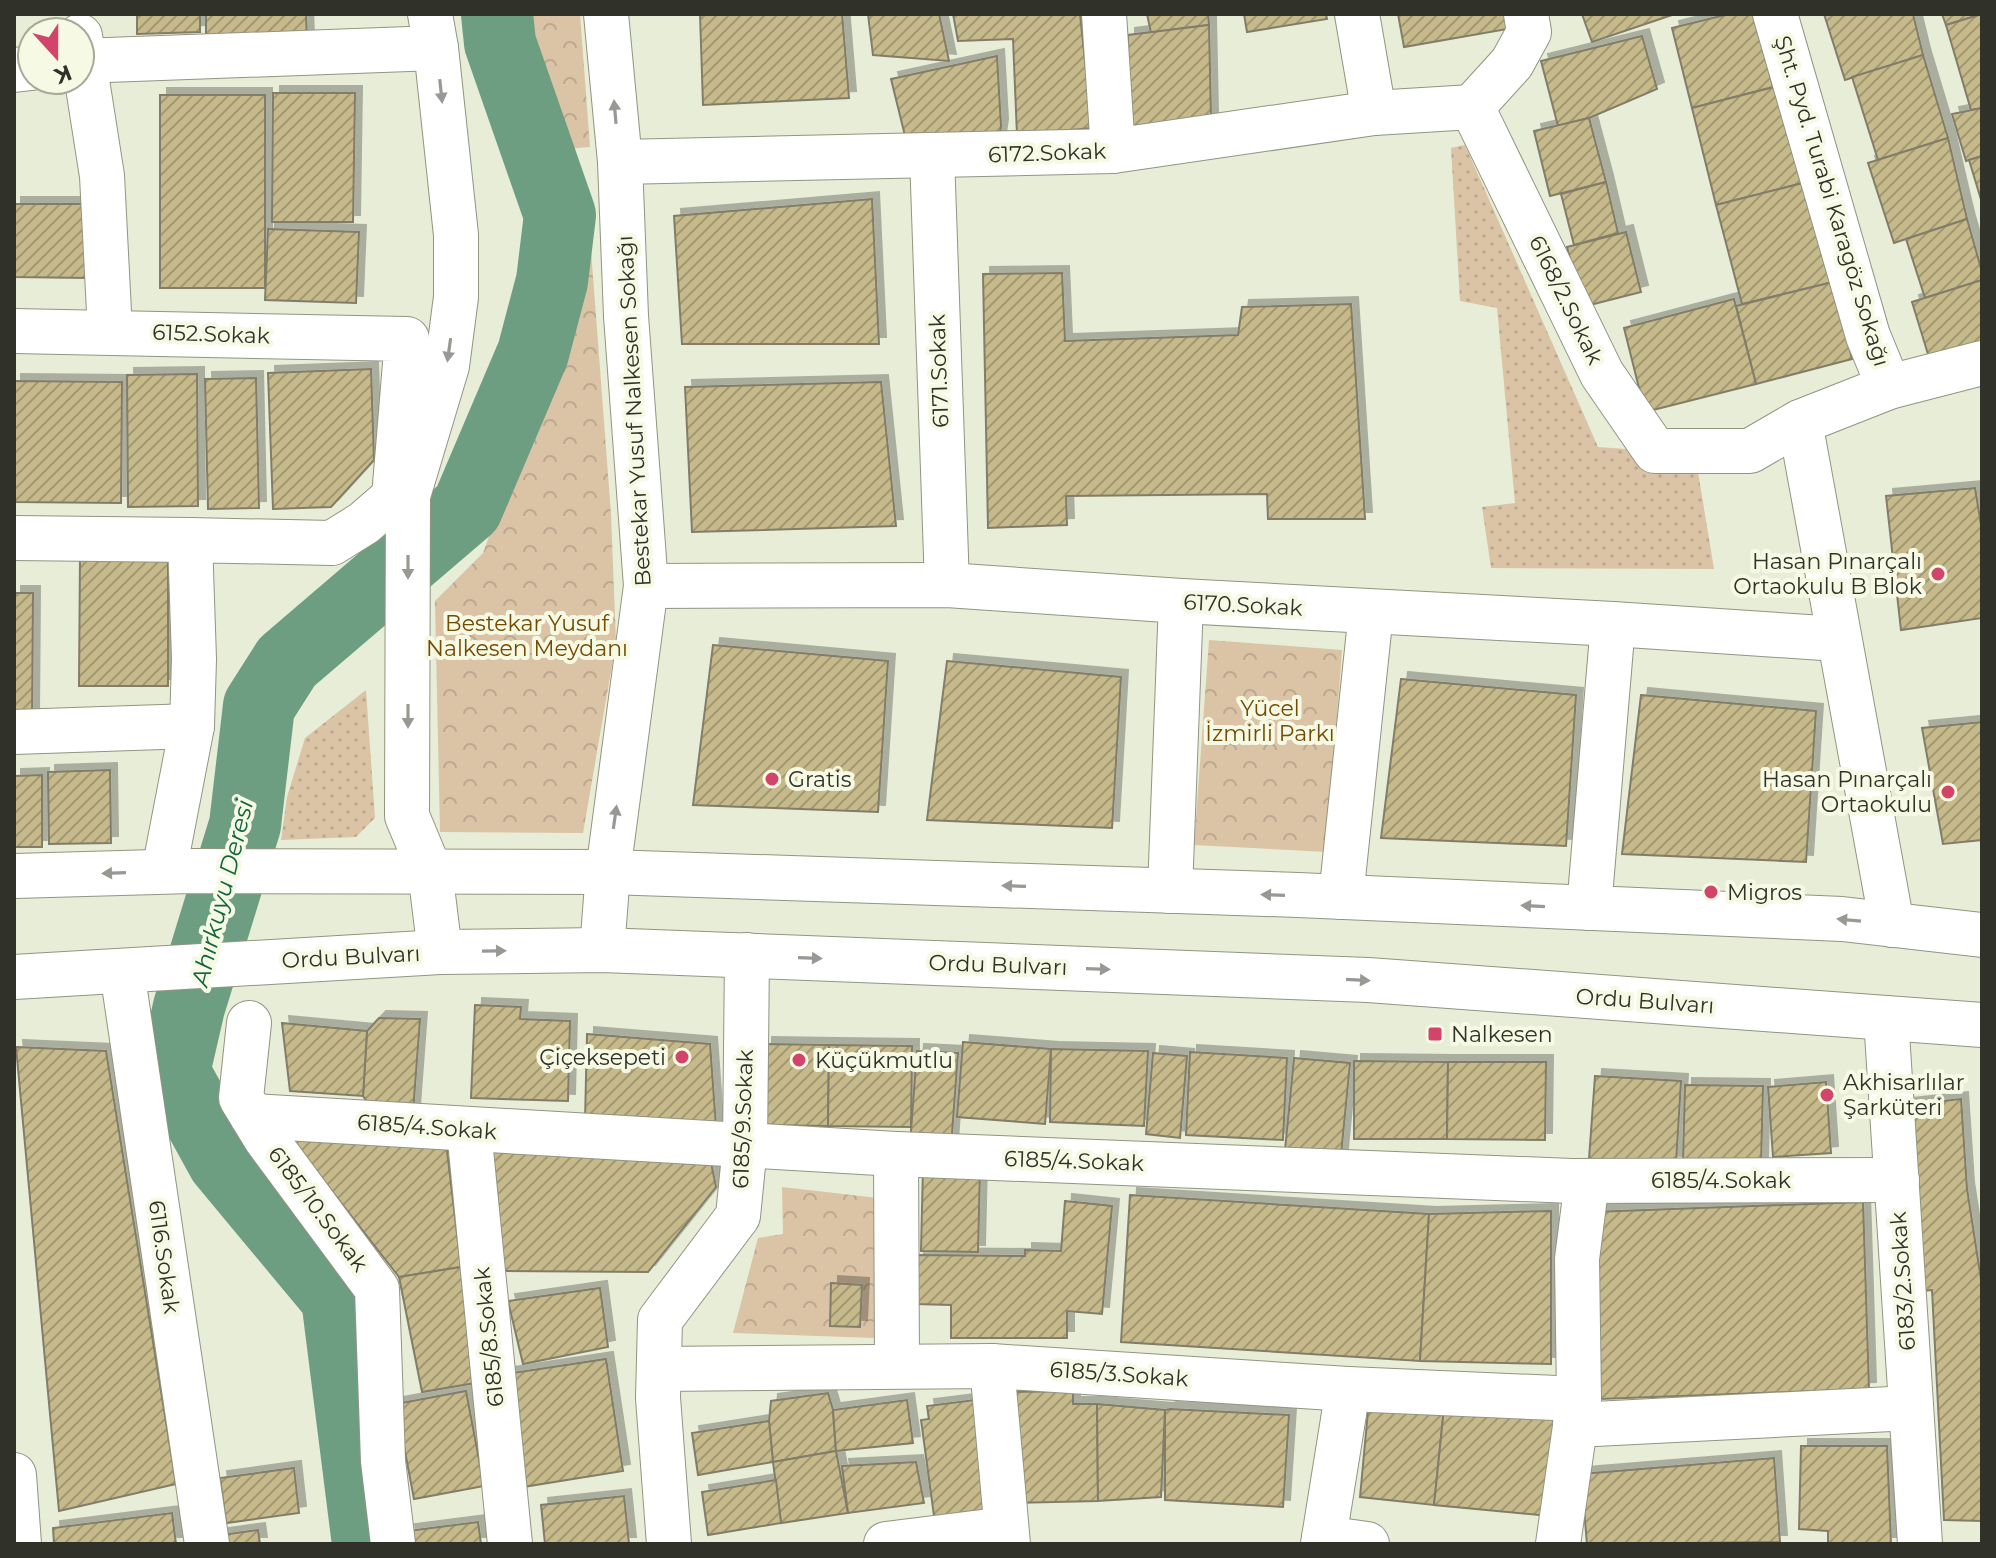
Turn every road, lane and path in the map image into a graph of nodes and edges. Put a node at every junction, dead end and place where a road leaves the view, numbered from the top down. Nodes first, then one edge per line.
1 (606, 14) edge
2 (1104, 14) edge
3 (1357, 14) edge
4 (1526, 14) edge
5 (1775, 14) edge
6 (433, 31) edge
7 (96, 46) edge
8 (89, 96) edge
9 (1472, 107) junction
10 (1374, 113) junction
11 (1113, 151) junction
12 (932, 156) junction
13 (620, 162) junction
14 (14, 331) edge
15 (110, 331) junction
16 (1982, 363) edge
17 (1889, 387) junction
18 (1800, 422) junction
19 (14, 538) edge
20 (190, 540) junction
21 (947, 585) junction
22 (646, 586) junction
23 (1181, 601) junction
24 (1371, 612) junction
25 (1613, 624) junction
26 (1838, 639) junction
27 (192, 726) junction
28 (14, 732) edge
29 (178, 871) junction
30 (430, 871) junction
31 (608, 872) junction
32 (14, 876) edge
33 (1170, 891) junction
34 (1341, 897) junction
35 (1589, 908) junction
36 (1892, 925) junction
37 (1982, 935) edge
38 (602, 950) junction
39 (440, 952) junction
40 (747, 955) junction
41 (122, 971) junction
42 (14, 977) edge
43 (1886, 1018) junction
44 (249, 1023) dead end
45 (1982, 1025) edge
46 (252, 1116) junction
47 (469, 1130) junction
48 (745, 1146) junction
49 (896, 1154) junction
50 (1897, 1180) junction
51 (1587, 1181) junction
52 (897, 1365) junction
53 (992, 1366) junction
54 (659, 1369) junction
55 (1348, 1389) junction
56 (1911, 1408) junction
57 (1577, 1412) junction
58 (14, 1475) edge
59 (1007, 1536) edge
60 (1324, 1541) edge
61 (19, 1544) edge
62 (207, 1544) edge
63 (393, 1544) edge
64 (510, 1544) edge
65 (669, 1544) edge
66 (886, 1544) edge
67 (1367, 1544) edge
68 (1558, 1544) edge
69 (1920, 1544) edge

13 -> 1 street, Bestekar Yusuf Nalkesen Sokağı
2 - 11 street
3 - 10 street
4 - 9 street
5 - 17 street, Şht. Pyd. Turabi Karagöz Sokağı
6 - 7 street
6 -> 30 street
8 - 15 street
9 - 10 street, 6172.Sokak
9 - 18 street, 6168/2.Sokak
10 - 11 street, 6172.Sokak
11 - 12 street, 6172.Sokak
12 - 13 street, 6172.Sokak
12 - 21 street, 6171.Sokak
13 - 22 street, Bestekar Yusuf Nalkesen Sokağı
14 - 15 street, 6152.Sokak
15 - 20 street, 6152.Sokak
16 - 17 street, Şht. Pyd. Turabi Karagöz Sokağı
17 - 18 street, Şht. Pyd. Turabi Karagöz Sokağı
18 - 26 street
19 - 20 street
20 - 27 street
21 - 22 street, 6170.Sokak
21 - 23 street, 6170.Sokak
31 -> 22 street, Bestekar Yusuf Nalkesen Sokağı
23 - 24 street, 6170.Sokak
23 - 33 street
24 - 25 street, 6170.Sokak
24 - 34 street
25 - 26 street, 6170.Sokak
25 - 35 street
26 - 36 street
27 - 28 street
27 - 29 street
29 - 30 street
29 -> 32 street
30 - 31 street
30 - 39 street
33 -> 31 street
31 - 38 street, Bestekar Yusuf Nalkesen Sokağı
34 -> 33 street
35 -> 34 street
36 -> 35 street
36 - 37 street
39 -> 38 street, Ordu Bulvarı
38 - 40 street, Ordu Bulvarı
39 - 41 street, Ordu Bulvarı
40 -> 43 street, Ordu Bulvarı
40 - 48 street, 6185/9.Sokak
41 - 42 street, Ordu Bulvarı
41 - 62 street, 6116.Sokak
43 - 45 street, Ordu Bulvarı
43 - 50 street, 6183/2.Sokak
44 - 46 street, 6185/10.Sokak
46 - 47 street, 6185/4.Sokak
46 - 63 street, 6185/10.Sokak
47 - 48 street, 6185/4.Sokak
47 - 64 street, 6185/8.Sokak
48 - 49 street, 6185/4.Sokak
48 - 54 street, 6185/9.Sokak
49 - 51 street, 6185/4.Sokak
49 - 52 street
50 - 51 street, 6185/4.Sokak
50 - 56 street, 6183/2.Sokak
51 - 57 street
52 - 53 street, 6185/3.Sokak
52 - 54 street, 6185/3.Sokak
53 - 55 street, 6185/3.Sokak
53 - 59 street
54 - 65 street, 6185/9.Sokak
55 - 57 street, 6185/3.Sokak
55 - 60 street
56 - 57 street, 6185/3.Sokak
56 - 69 street, 6183/2.Sokak
57 - 68 street
58 - 61 street
59 - 66 street
60 - 67 street

